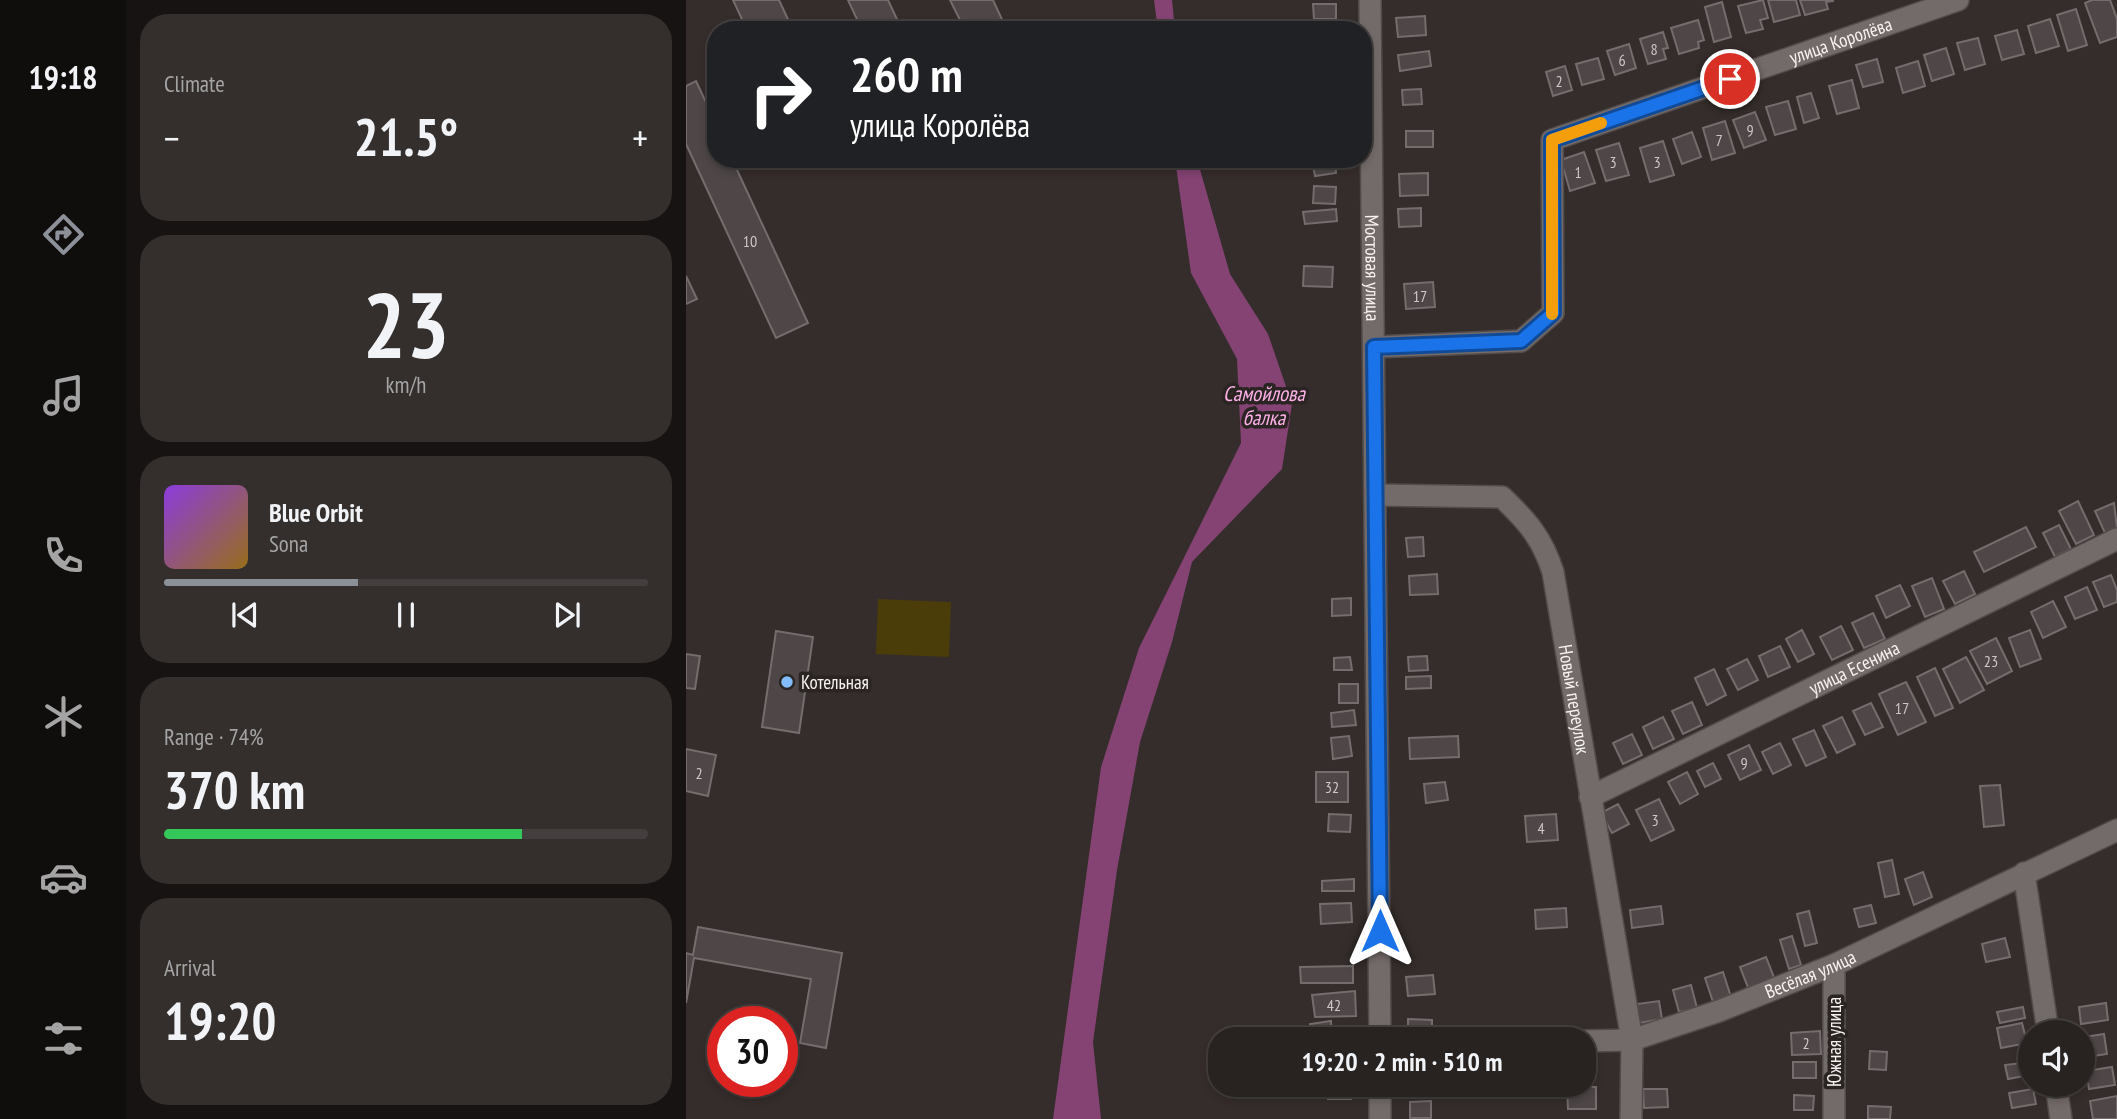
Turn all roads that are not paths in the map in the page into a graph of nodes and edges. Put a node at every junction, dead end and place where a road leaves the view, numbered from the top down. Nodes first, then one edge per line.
1 (1370, 0) edge
2 (1958, 0) edge
3 (1370, 21) edge
4 (1372, 168) edge
5 (1374, 347) junction
6 (1377, 495) junction
7 (2117, 539) edge
8 (1590, 797) junction
9 (2117, 830) edge
10 (2024, 873) junction
11 (1834, 965) junction
12 (2046, 1020) edge
13 (1380, 1027) edge
14 (1632, 1040) junction
15 (1596, 1041) edge
16 (1380, 1097) edge
17 (2058, 1097) edge
18 (1380, 1119) edge
19 (1631, 1119) edge
20 (1834, 1119) edge
21 (2061, 1119) edge

1 - 3 street, Мостовая улица
2 - 5 street, улица Королёва
4 - 5 street, Мостовая улица
5 - 6 street, Мостовая улица
6 - 8 street, Новый переулок
6 - 13 street, Мостовая улица
7 - 8 street, улица Есенина
8 - 14 street, Новый переулок
9 - 10 street, Весёлая улица
10 - 11 street, Весёлая улица
10 - 12 street
11 - 14 street, Весёлая улица
11 - 20 street, Южная улица
14 - 15 street, Весёлая улица
14 - 19 street, Новый переулок
16 - 18 street
17 - 21 street

